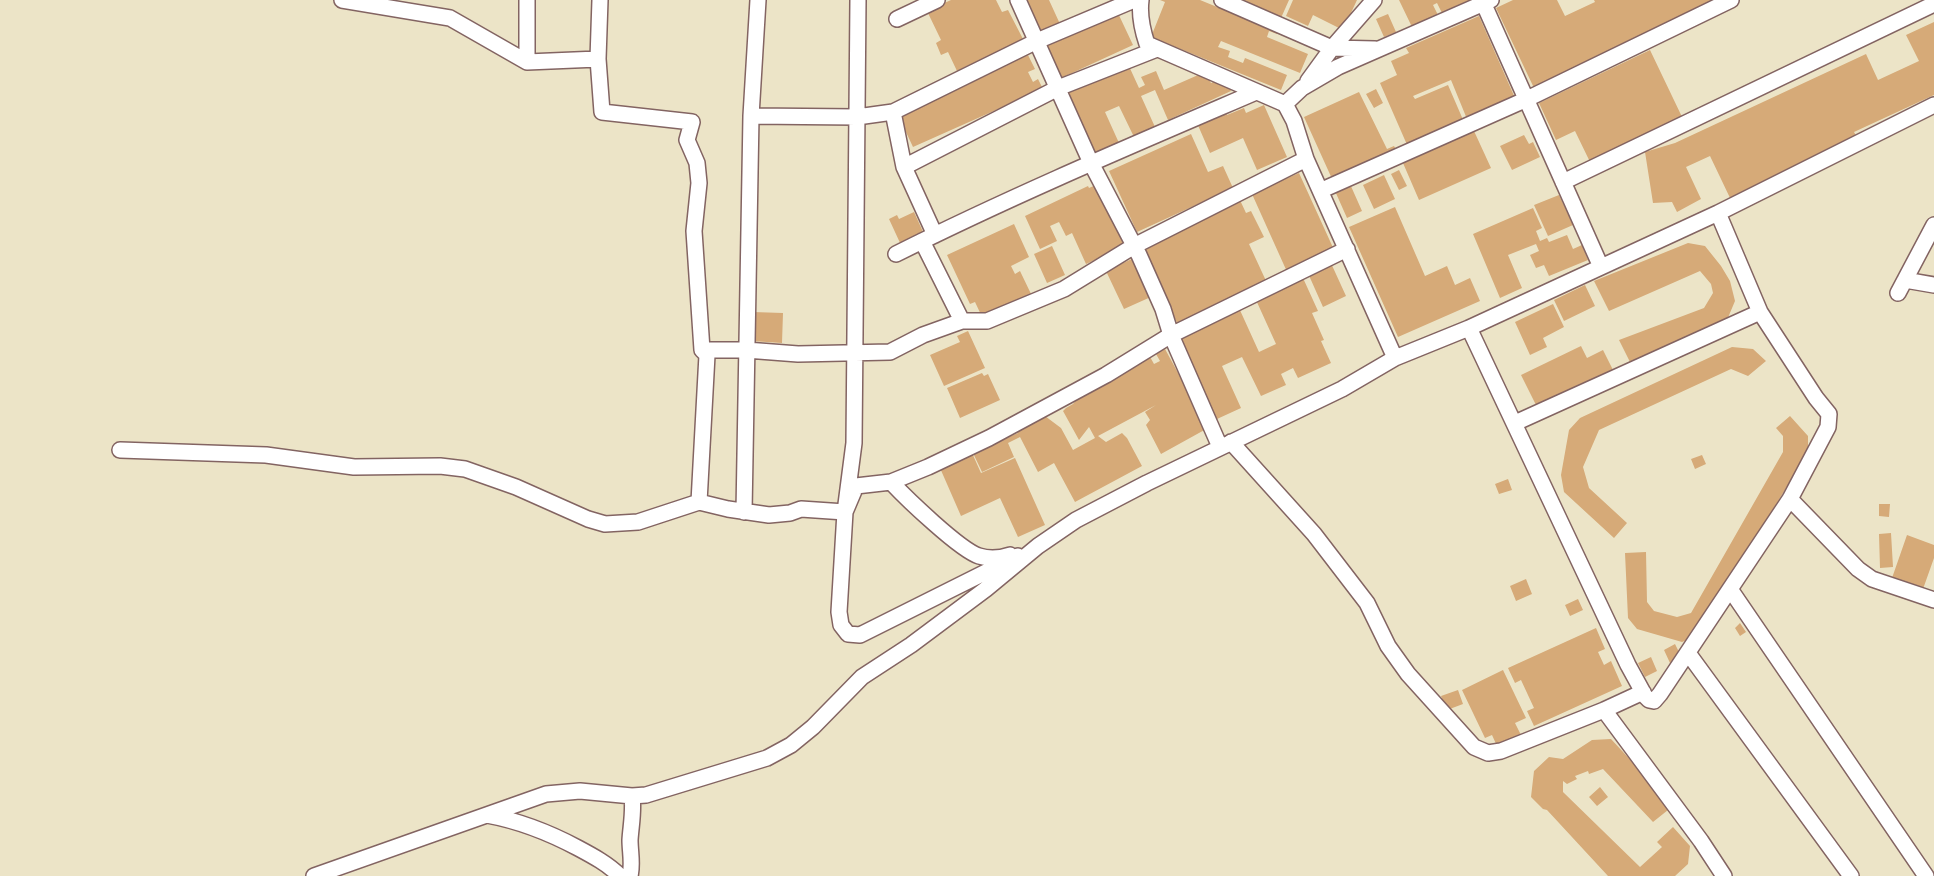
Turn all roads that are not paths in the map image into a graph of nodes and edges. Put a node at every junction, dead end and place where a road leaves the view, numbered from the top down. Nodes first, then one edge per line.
1 (342, 0) edge
2 (526, 0) edge
3 (600, 0) edge
4 (758, 0) edge
5 (858, 0) edge
6 (937, 0) edge
7 (1018, 0) edge
8 (1134, 0) edge
9 (1141, 0) edge
10 (1222, 0) edge
11 (1374, 0) edge
12 (1731, 0) edge
13 (1486, 1) edge
14 (1934, 4) edge
15 (897, 19) dead end
16 (1036, 41) junction
17 (1332, 48) junction
18 (1382, 48) junction
19 (1157, 49) junction
20 (598, 59) junction
21 (527, 62) junction
22 (1058, 88) junction
23 (1302, 88) junction
24 (1256, 92) junction
25 (1527, 100) junction
26 (1286, 104) junction
27 (1934, 105) edge
28 (894, 112) junction
29 (751, 116) junction
30 (857, 117) junction
31 (1306, 159) junction
32 (1091, 163) junction
33 (904, 167) junction
34 (1563, 182) junction
35 (1322, 190) junction
36 (1718, 213) junction
37 (1934, 225) edge
38 (929, 238) junction
39 (1134, 246) junction
40 (1346, 249) junction
41 (896, 254) dead end
42 (1601, 267) junction
43 (1934, 285) edge
44 (1760, 312) junction
45 (962, 321) junction
46 (1469, 328) junction
47 (1171, 335) junction
48 (702, 350) junction
49 (746, 350) junction
50 (854, 353) junction
51 (1395, 358) junction
52 (1515, 423) junction
53 (1226, 445) junction
54 (120, 450) dead end
55 (891, 482) junction
56 (1790, 499) junction
57 (699, 502) junction
58 (744, 512) junction
59 (845, 512) junction
60 (1038, 546) junction
61 (1730, 589) junction
62 (1934, 600) edge
63 (1688, 653) junction
64 (1643, 692) junction
65 (1604, 710) junction
66 (632, 796) junction
67 (485, 814) junction
68 (314, 876) edge
69 (620, 876) edge
70 (630, 876) edge
71 (1724, 876) edge
72 (1851, 876) edge
73 (1926, 876) edge

1 - 21 street
2 - 21 street
3 - 20 street
4 - 29 street
5 - 30 street
6 - 15 street
7 - 16 street
8 - 16 street
9 - 19 street
10 - 17 street
11 - 17 street
12 - 25 street
13 - 18 street
13 - 25 street
14 - 34 street
16 - 22 street
16 - 28 street
17 - 18 street
17 - 23 street
18 - 23 street
19 - 22 street
19 - 24 street
20 - 21 street
20 - 48 street
22 - 32 street
22 - 33 street
23 - 26 street
24 - 26 street
24 - 32 street
25 - 34 street
25 - 35 street
26 - 31 street
27 - 36 street
28 - 30 street
28 - 33 street
29 - 30 street
29 - 49 street
30 - 50 street
31 - 35 street
31 - 39 street
32 - 38 street
32 - 39 street
33 - 38 street
34 - 42 street
35 - 40 street
36 - 42 street
36 - 44 street
37 - 43 street
38 - 41 street
38 - 45 street
39 - 45 street
39 - 47 street
40 - 47 street
40 - 51 street
42 - 46 street
44 - 52 street
44 - 56 street
45 - 50 street
46 - 51 street
46 - 52 street
47 - 53 street
47 - 55 street
48 - 49 street
48 - 57 street
49 - 50 street
49 - 58 street
50 - 59 street
51 - 53 street
52 - 64 street
53 - 60 street
53 - 65 street
54 - 57 street
55 - 59 street
55 - 60 street
56 - 61 street
56 - 62 street
57 - 58 street
58 - 59 street
59 - 60 street
60 - 66 street
61 - 63 street
61 - 73 street
63 - 64 street
63 - 72 street
64 - 65 street
65 - 71 street
66 - 67 street
66 - 70 street
67 - 68 street
67 - 69 street

